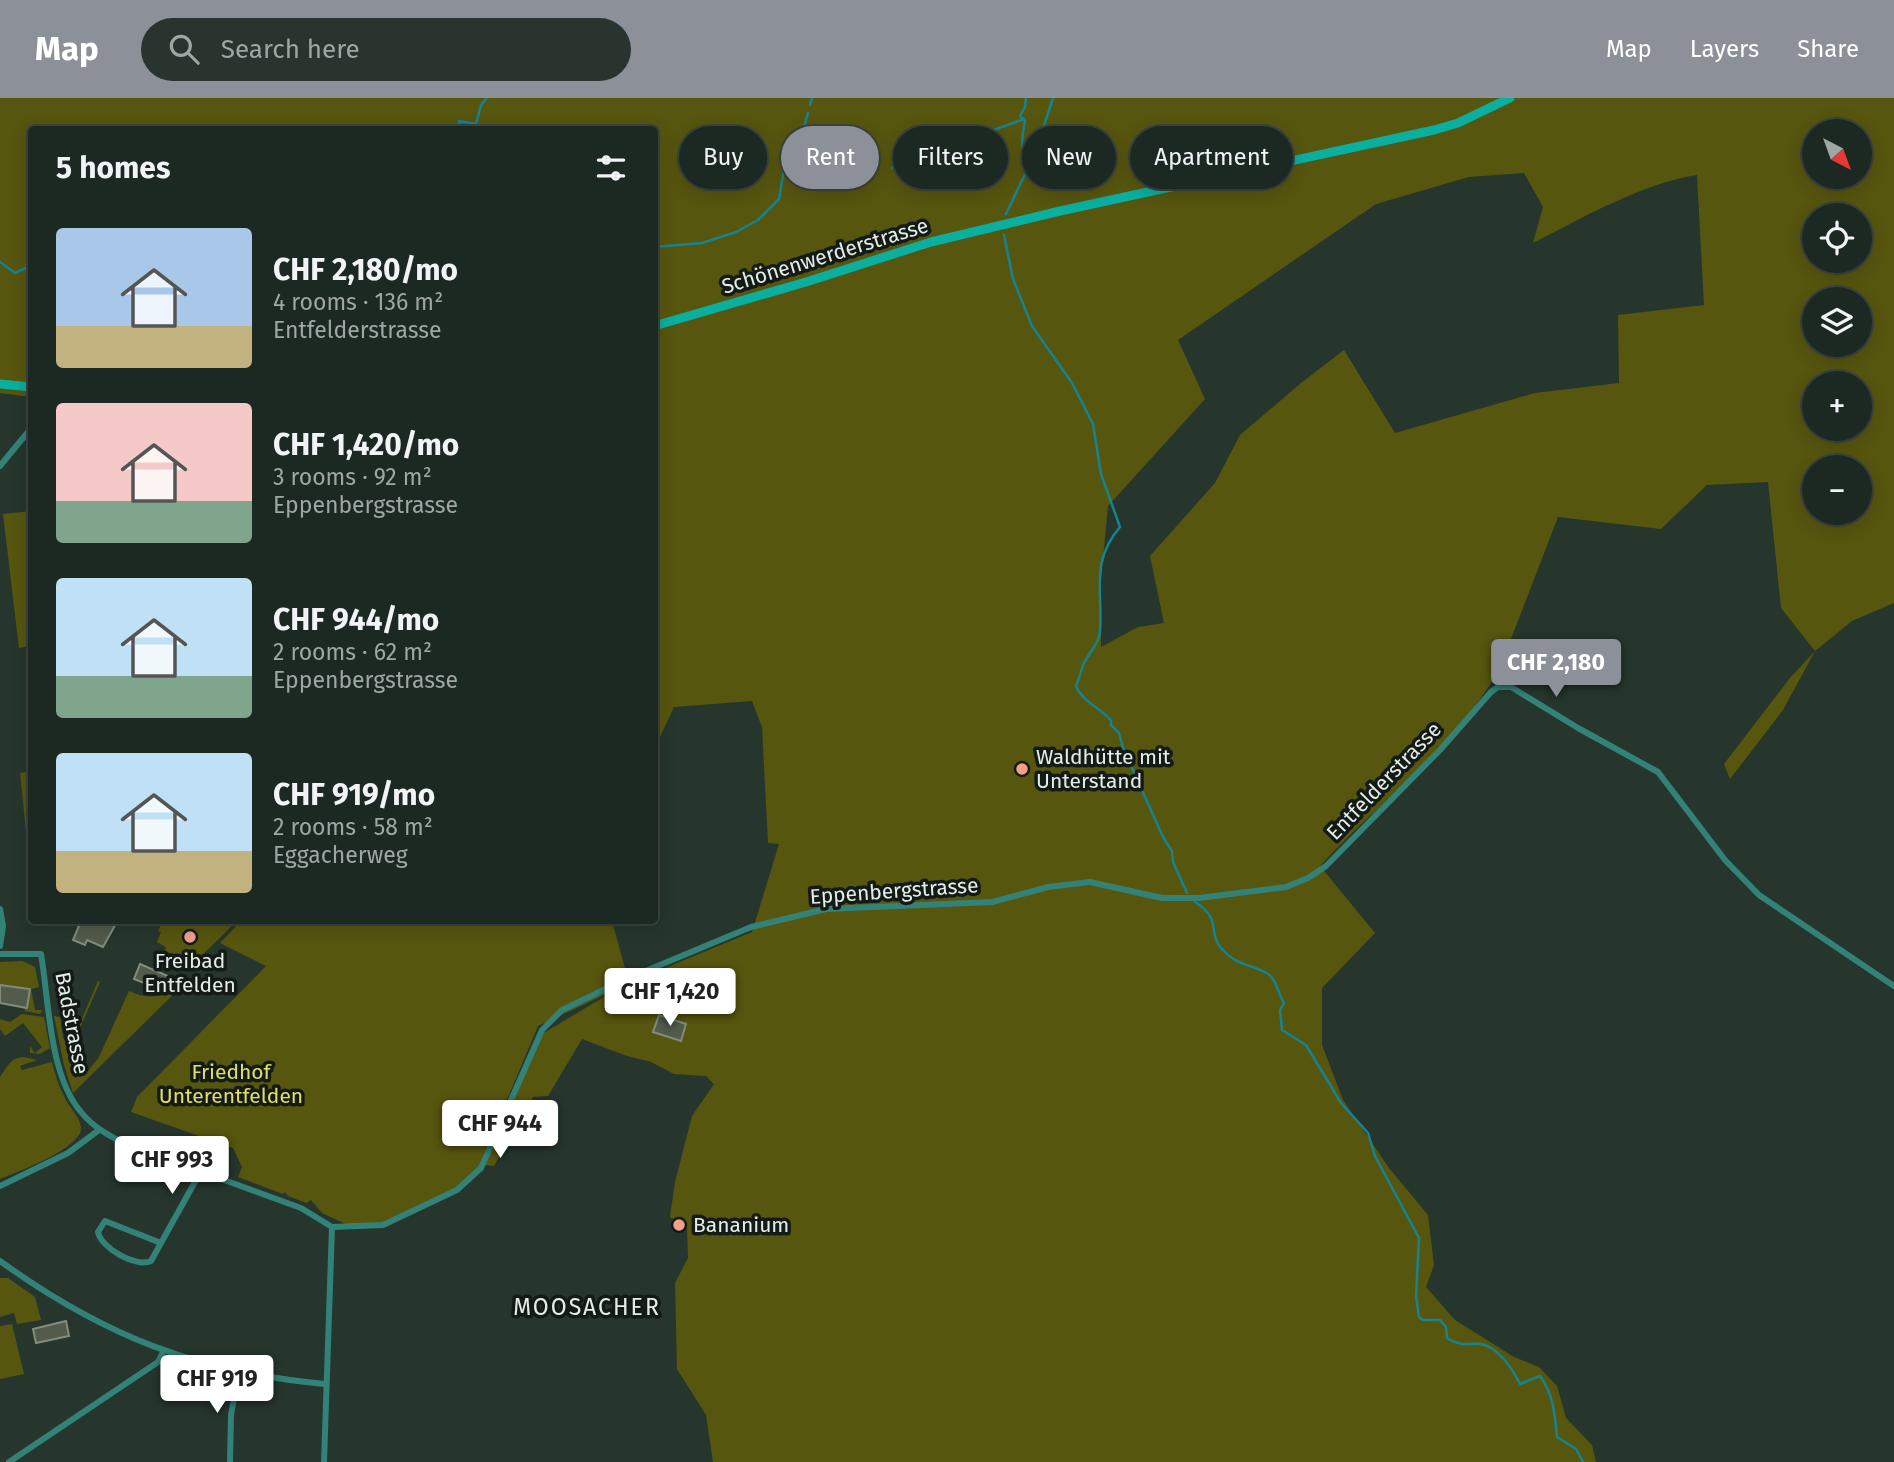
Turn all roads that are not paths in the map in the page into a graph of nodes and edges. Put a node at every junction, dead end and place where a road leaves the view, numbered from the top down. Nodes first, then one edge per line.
1 (1510, 98) edge
2 (658, 325) edge
3 (0, 384) edge
4 (28, 387) edge
5 (28, 432) edge
6 (0, 466) edge
7 (1199, 898) joint
8 (0, 909) edge
9 (0, 946) edge
10 (0, 954) edge
11 (1894, 986) edge
12 (99, 1130) junction
13 (201, 1171) junction
14 (0, 1186) edge
15 (332, 1227) junction
16 (161, 1243) junction
17 (0, 1261) edge
18 (163, 1352) junction
19 (239, 1372) junction
20 (325, 1384) junction
21 (204, 1389) dead end
22 (234, 1395) junction
23 (9, 1462) edge
24 (230, 1462) edge
25 (324, 1462) edge

1 - 2 street, Schönenwerderstrasse
3 - 4 street
5 - 6 street
7 - 11 street, Entfelderstrasse
7 - 15 street, Eppenbergstrasse
8 - 9 street
10 - 12 street, Badstrasse
12 - 13 street
12 - 14 street
13 - 15 street
13 - 16 street
15 - 20 street
16 - 16 street
17 - 18 street
18 - 19 street
18 - 23 street
19 - 20 street
19 - 22 street
20 - 25 street
21 - 22 street
22 - 24 street

